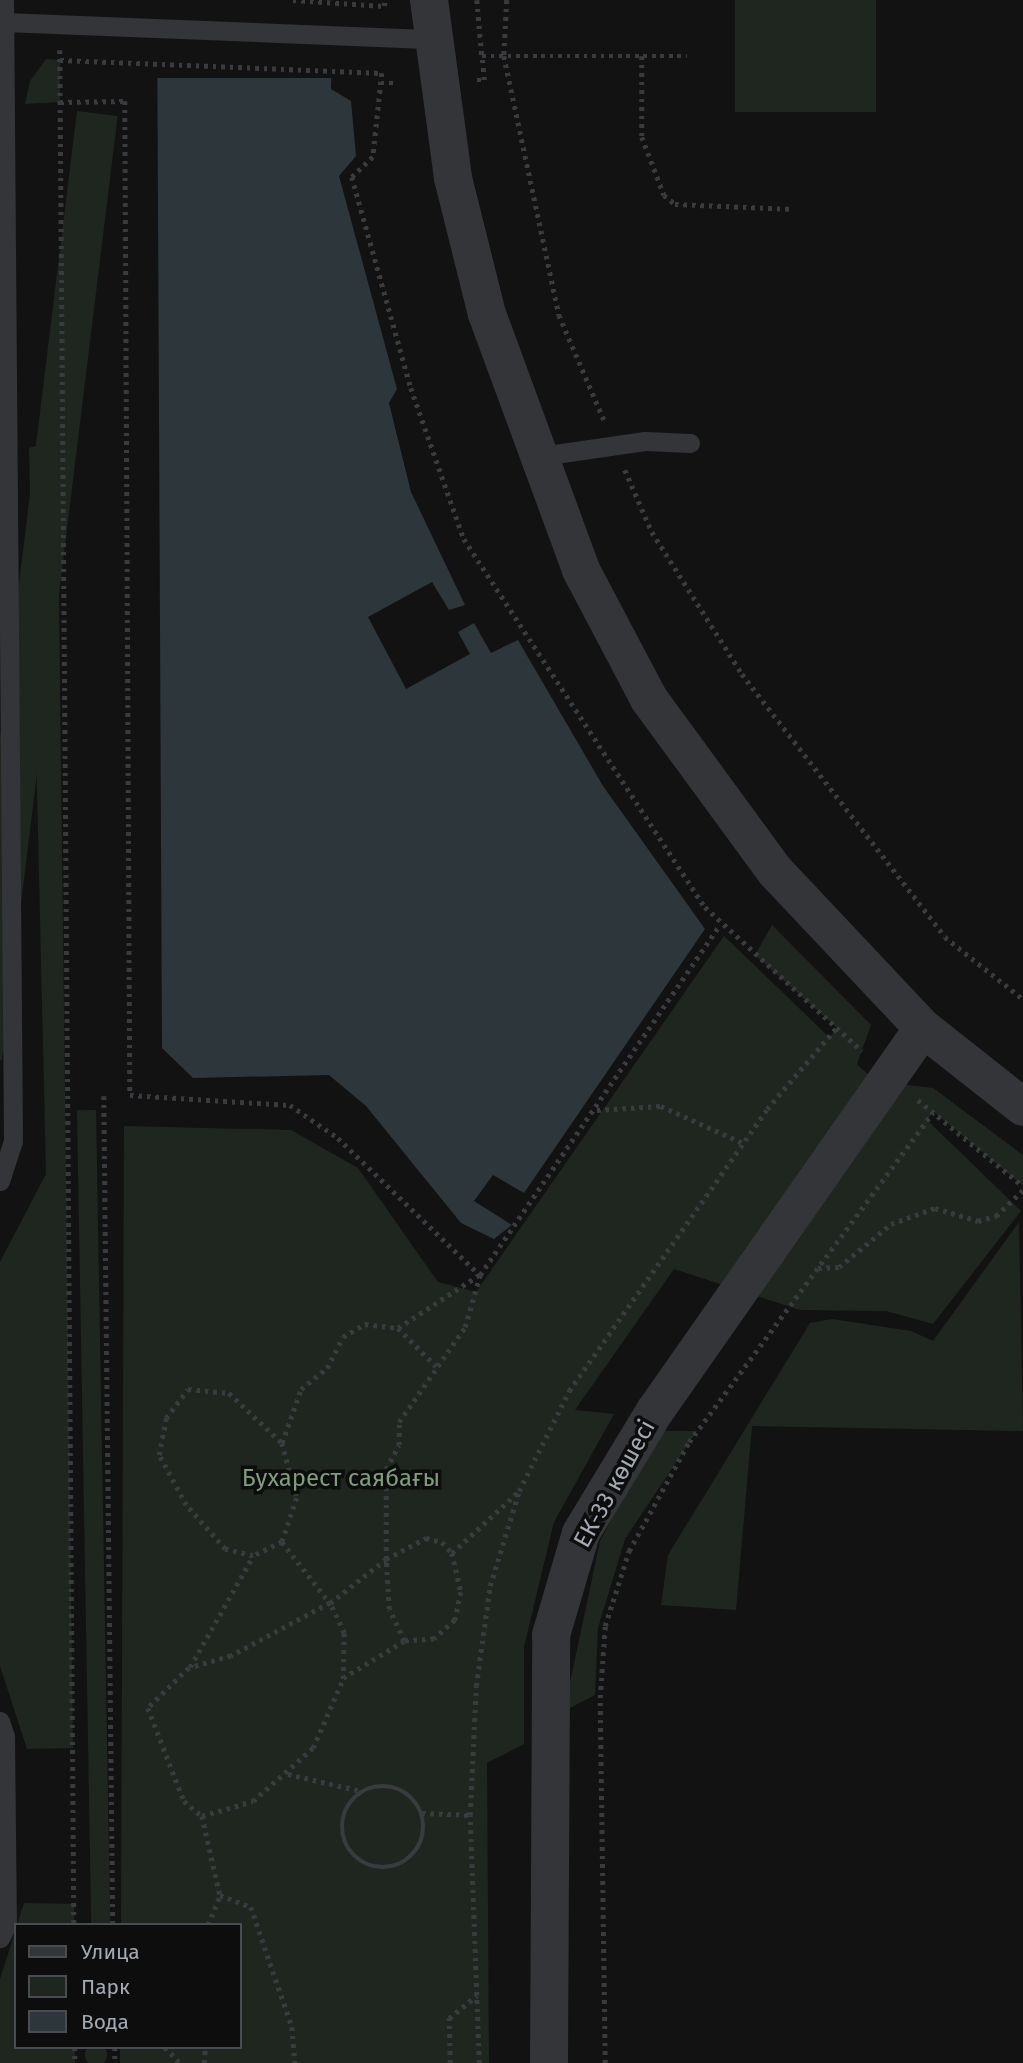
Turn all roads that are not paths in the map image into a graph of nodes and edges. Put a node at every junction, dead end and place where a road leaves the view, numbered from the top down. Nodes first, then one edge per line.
1 (4, 0) edge
2 (429, 0) edge
3 (4, 22) junction
4 (433, 39) junction
5 (690, 443) dead end
6 (534, 457) junction
7 (923, 1028) junction
8 (1023, 1107) edge
9 (0, 1181) edge
10 (0, 1721) edge
11 (0, 1938) edge
12 (549, 2063) edge

1 - 3 lane
2 - 4 street
3 - 4 lane
3 - 9 lane
4 - 6 street
5 - 6 lane
6 - 7 street
7 - 8 street
7 - 12 street, ЕК-33 көшесі
10 - 11 lane

